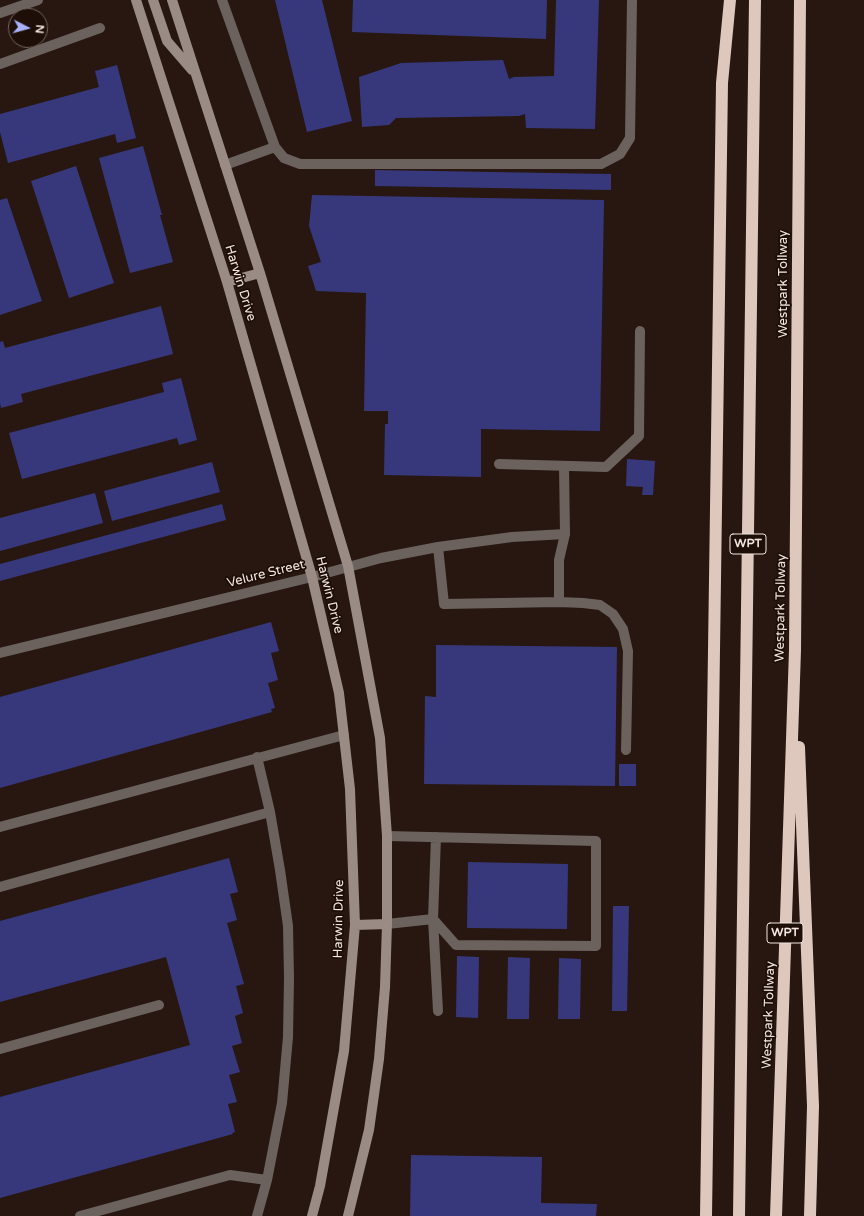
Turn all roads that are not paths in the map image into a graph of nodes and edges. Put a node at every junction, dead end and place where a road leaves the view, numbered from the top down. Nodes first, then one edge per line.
1 (38, 0) edge
2 (136, 0) edge
3 (153, 0) edge
4 (172, 0) edge
5 (222, 0) edge
6 (632, 0) edge
7 (730, 0) edge
8 (755, 0) edge
9 (800, 0) edge
10 (0, 12) edge
11 (100, 28) dead end
12 (0, 64) edge
13 (195, 73) junction
14 (275, 147) junction
15 (225, 165) junction
16 (260, 273) junction
17 (227, 282) junction
18 (640, 331) dead end
19 (499, 464) dead end
20 (564, 466) junction
21 (565, 534) junction
22 (438, 547) junction
23 (348, 566) junction
24 (312, 577) junction
25 (559, 602) junction
26 (795, 650) junction
27 (0, 653) edge
28 (344, 735) junction
29 (626, 750) dead end
30 (257, 757) junction
31 (270, 812) junction
32 (0, 827) edge
33 (387, 836) junction
34 (436, 837) junction
35 (0, 887) edge
36 (433, 919) junction
37 (387, 924) junction
38 (355, 925) junction
39 (159, 1005) dead end
40 (438, 1011) dead end
41 (0, 1049) edge
42 (267, 1180) junction
43 (80, 1216) edge
44 (257, 1216) edge
45 (312, 1216) edge
46 (348, 1216) edge
47 (706, 1216) edge
48 (739, 1216) edge
49 (776, 1216) edge
50 (810, 1216) edge

1 - 10 street
2 - 17 main road, Harwin Drive
3 - 13 main road
4 - 13 main road, Harwin Drive
5 - 14 street
6 - 14 street
7 - 47 highway
8 - 48 highway, Westpark Tollway / WPT
9 - 26 highway, Westpark Tollway / WPT
11 - 12 street
13 - 15 main road, Harwin Drive
14 - 15 street
15 - 16 main road, Harwin Drive
16 - 17 main road
16 - 23 main road, Harwin Drive
17 - 24 main road, Harwin Drive
18 - 20 street
19 - 20 street
20 - 21 street
21 - 22 street, Velure Street
21 - 25 street
22 - 23 street, Velure Street
22 - 25 street
23 - 24 street, Velure Street
23 - 33 main road, Harwin Drive
24 - 27 street, Velure Street
24 - 28 main road, Harwin Drive
25 - 29 street
26 - 49 highway, Westpark Tollway / WPT
26 - 50 highway
28 - 30 street
28 - 38 main road, Harwin Drive
30 - 31 street
30 - 32 street
31 - 35 street
31 - 42 street
33 - 34 street
33 - 37 main road, Harwin Drive
34 - 36 street
34 - 36 street
36 - 37 street
36 - 40 street
37 - 38 main road
37 - 46 main road, Harwin Drive
38 - 45 main road, Harwin Drive
39 - 41 street
42 - 43 street
42 - 44 street

